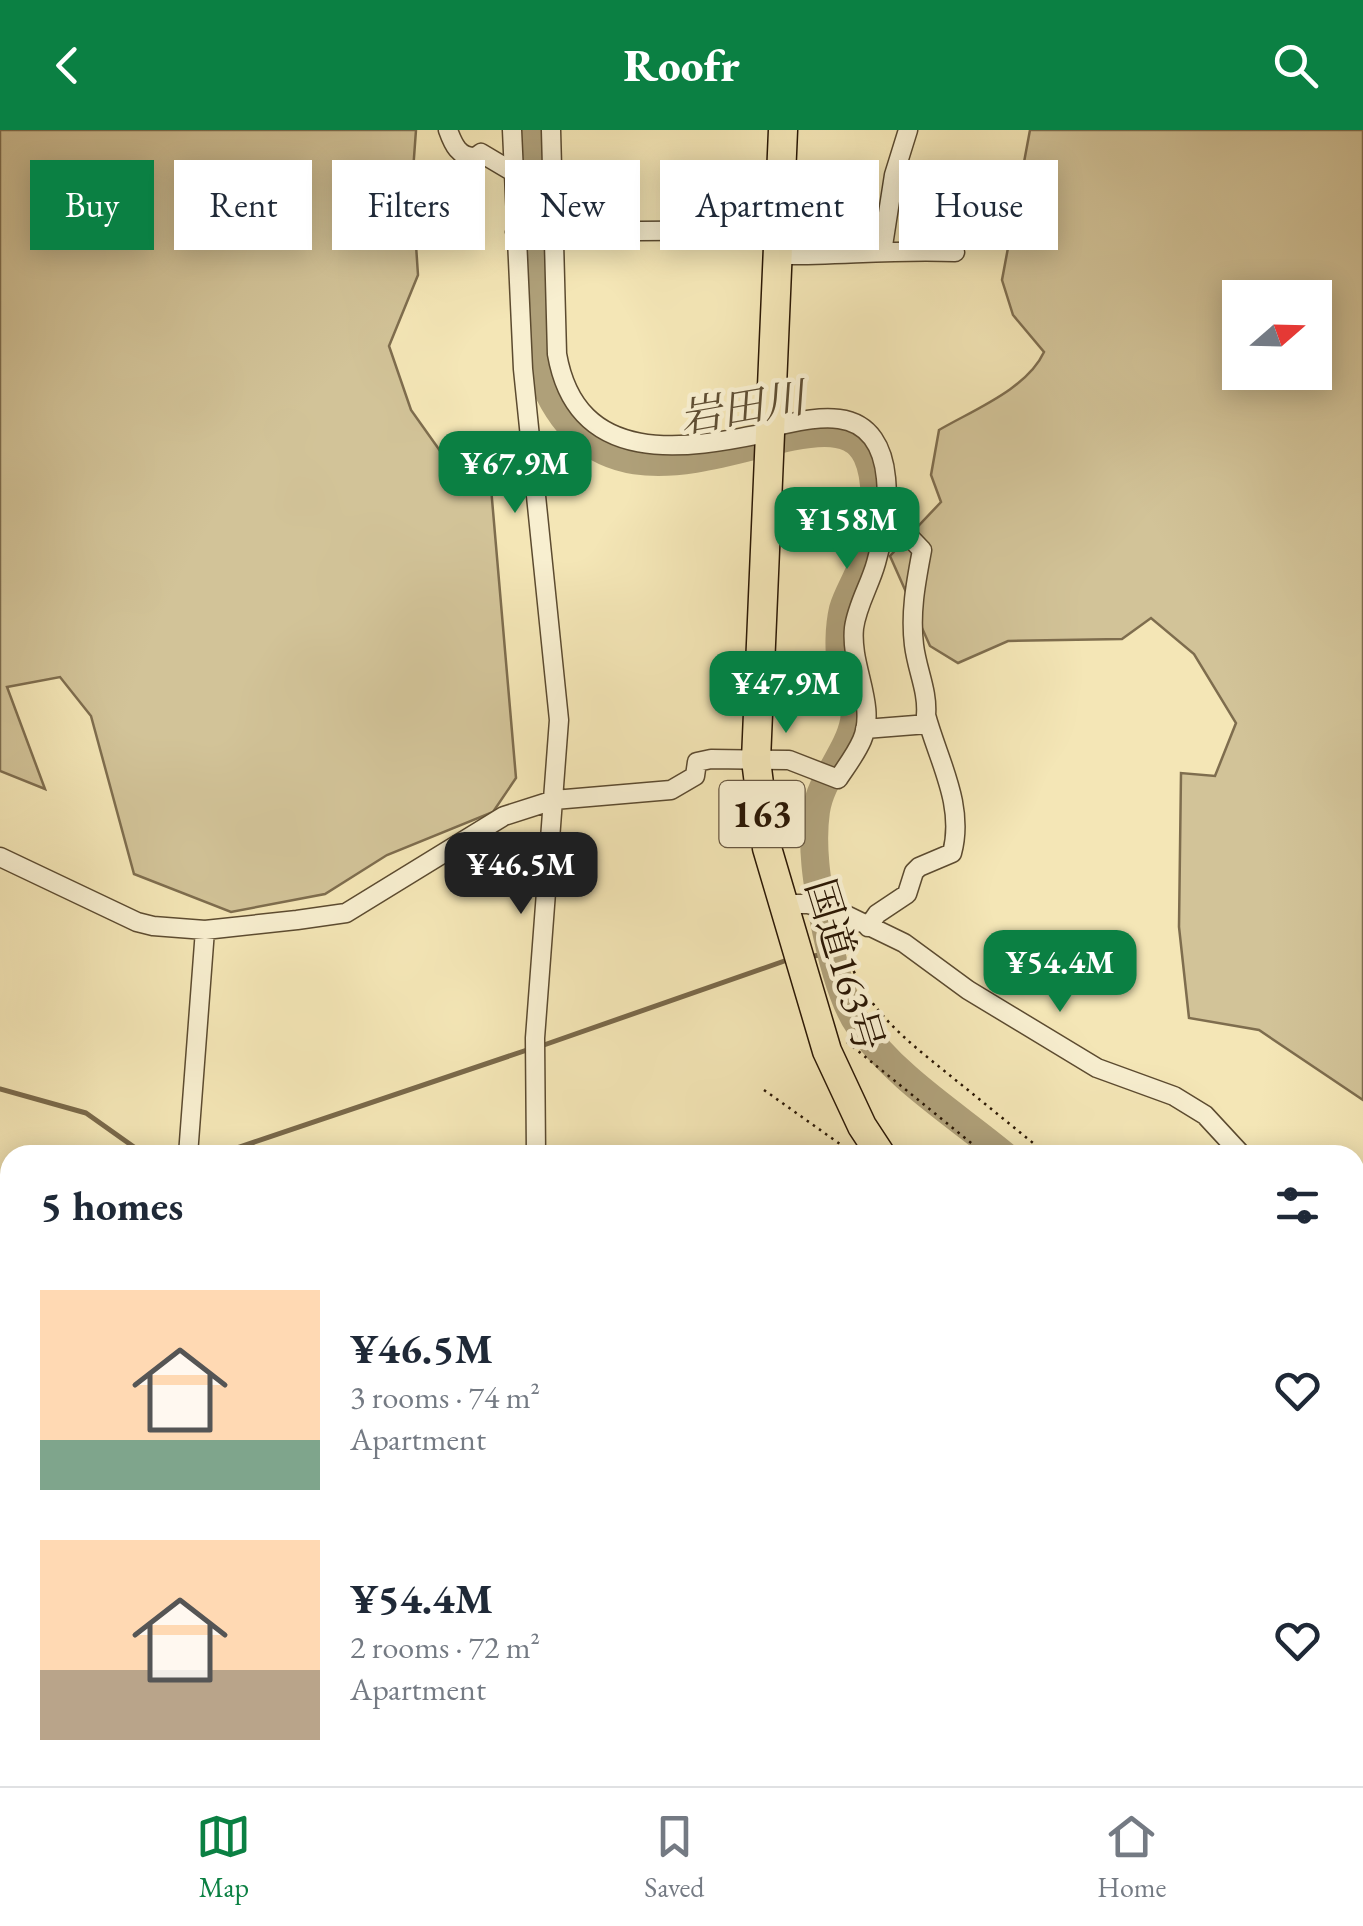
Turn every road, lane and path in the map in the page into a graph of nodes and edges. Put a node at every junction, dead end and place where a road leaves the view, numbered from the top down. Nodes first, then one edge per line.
1 (448, 130) edge
2 (512, 130) edge
3 (551, 130) edge
4 (783, 130) edge
5 (908, 130) edge
6 (513, 160) edge
7 (551, 160) edge
8 (781, 160) edge
9 (505, 167) edge
10 (519, 250) edge
11 (552, 250) edge
12 (777, 250) edge
13 (810, 250) edge
14 (882, 252) junction
15 (955, 252) dead end
16 (770, 437) junction
17 (887, 490) junction
18 (928, 724) junction
19 (864, 728) junction
20 (756, 760) junction
21 (554, 800) junction
22 (0, 857) edge
23 (796, 904) junction
24 (842, 912) junction
25 (868, 927) junction
26 (205, 930) junction
27 (822, 1037) junction
28 (764, 1090) dead end
29 (188, 1145) edge
30 (536, 1145) edge
31 (841, 1145) edge
32 (875, 1145) edge
33 (974, 1145) edge
34 (1036, 1145) edge
35 (1234, 1145) edge

1 - 9 street
2 - 6 street
3 - 7 street
4 - 8 highway, 国道163号 / 163
5 - 14 street
10 - 21 street
11 - 16 street
12 - 16 highway, 国道163号 / 163
13 - 14 street
14 - 15 street
16 - 17 street
16 - 20 highway, 国道163号 / 163
17 - 18 street
17 - 19 street
18 - 19 street
18 - 25 street
19 - 20 street
20 - 21 street
20 - 23 highway, 国道163号 / 163
21 - 26 street
21 - 30 street
22 - 26 street
23 - 24 street
23 - 27 highway, 国道163号 / 163
24 - 25 street
24 - 34 path
25 - 35 street
26 - 29 street
27 - 32 highway, 国道163号 / 163
27 - 33 path
28 - 31 path

